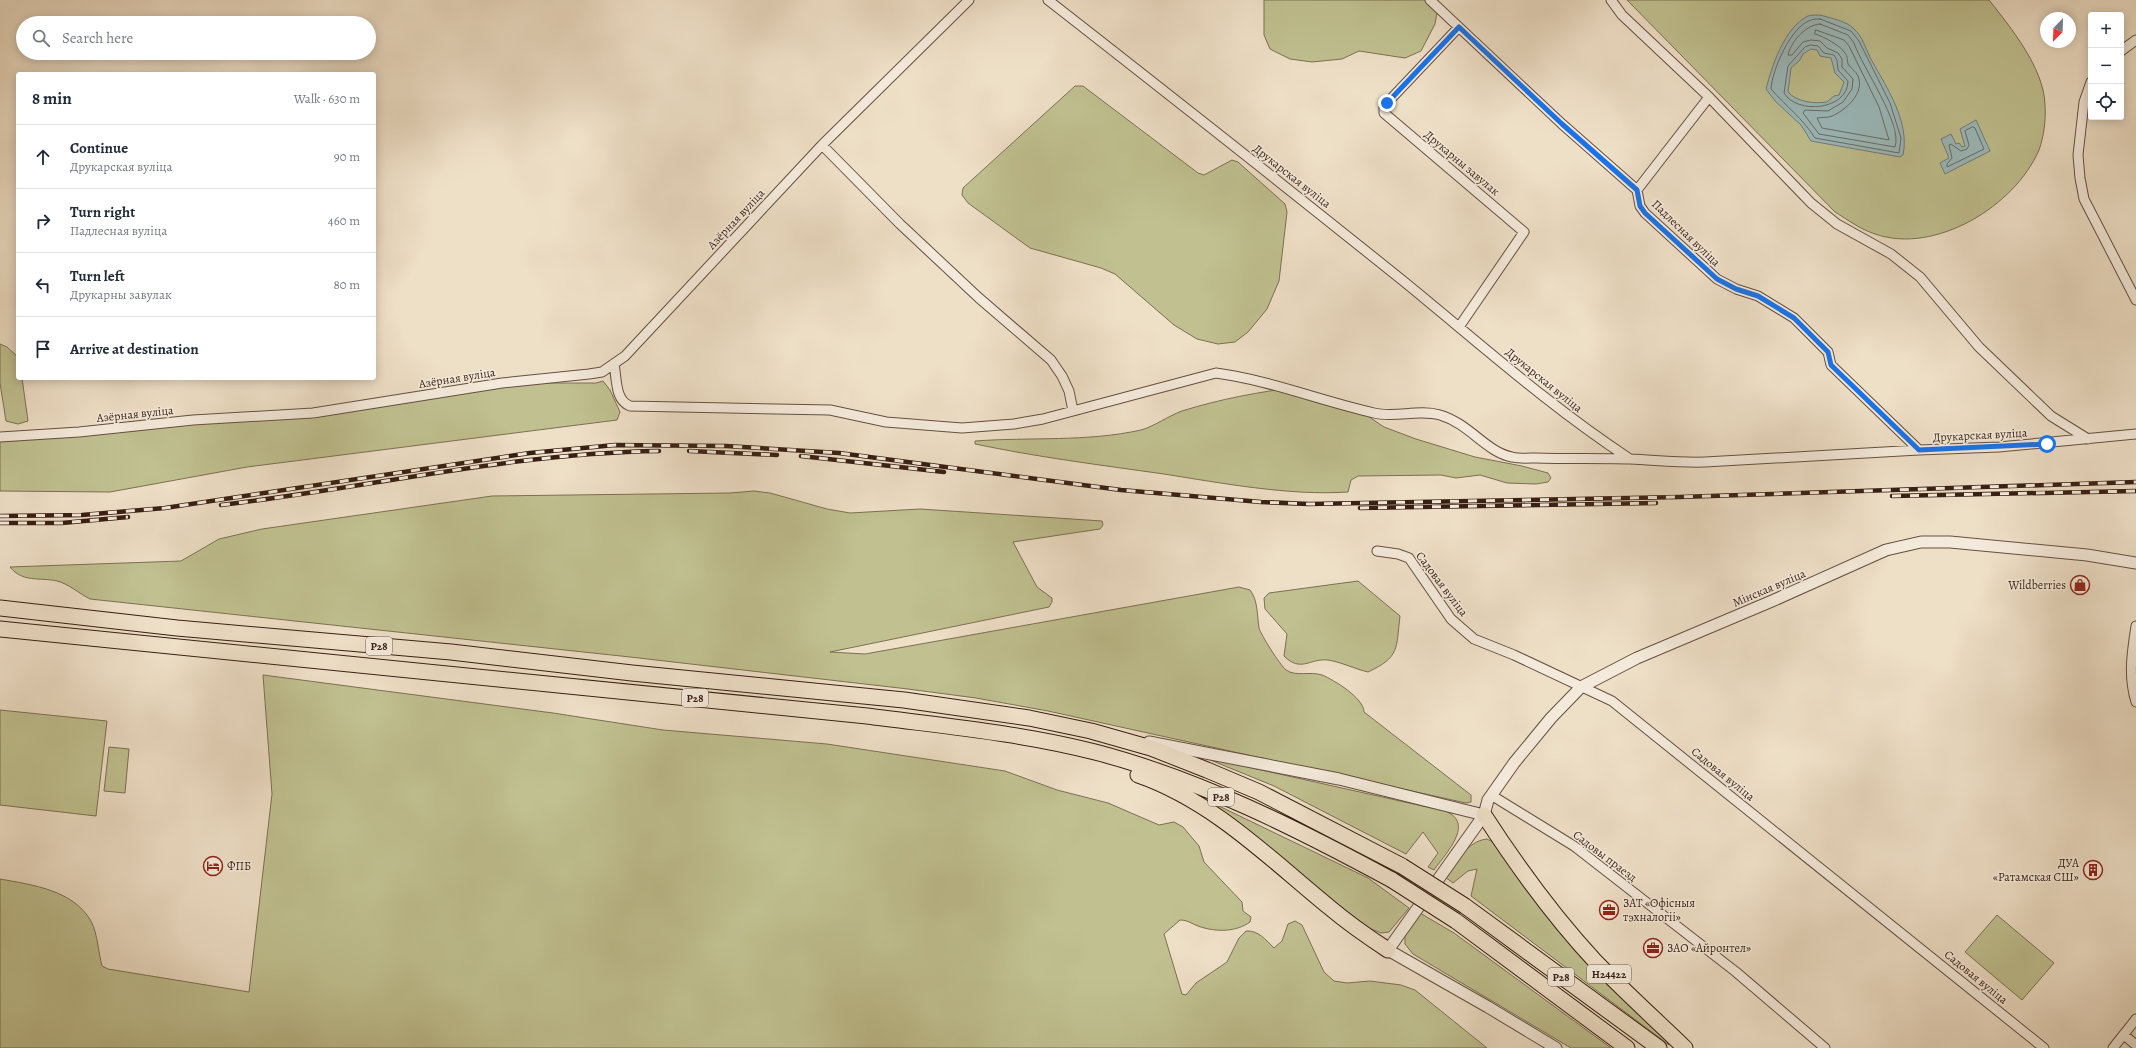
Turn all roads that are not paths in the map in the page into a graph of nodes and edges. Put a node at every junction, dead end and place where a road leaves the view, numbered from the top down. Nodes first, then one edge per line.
1 (969, 0) edge
2 (1048, 0) edge
3 (1430, 0) edge
4 (1611, 0) edge
5 (1459, 27) junction
6 (2136, 40) edge
7 (2124, 49) edge
8 (2090, 84) edge
9 (1709, 97) junction
10 (822, 145) junction
11 (1637, 190) junction
12 (2136, 300) edge
13 (1459, 327) junction
14 (614, 364) junction
15 (1073, 411) junction
16 (2136, 434) edge
17 (0, 437) edge
18 (2088, 439) junction
19 (1919, 450) junction
20 (1630, 459) junction
21 (1377, 551) dead end
22 (2136, 563) edge
23 (0, 608) edge
24 (2136, 626) edge
25 (0, 629) edge
26 (1581, 687) junction
27 (2136, 702) edge
28 (1091, 730) junction
29 (1041, 741) junction
30 (1491, 795) junction
31 (1484, 815) junction
32 (1388, 950) junction
33 (2136, 1018) edge
34 (2124, 1035) junction
35 (2136, 1045) edge
36 (1556, 1048) edge
37 (1627, 1048) edge
38 (1659, 1048) edge
39 (1685, 1048) edge
40 (1825, 1048) edge
41 (2044, 1048) edge
42 (2114, 1048) edge

1 - 10 street, Азёрная вуліца
2 - 13 street, Друкарская вуліца
3 - 5 street
4 - 9 street
5 - 11 street
5 - 13 street, Друкарны завулак
6 - 7 street
8 - 12 street
9 - 11 street
9 - 18 street
10 - 14 street, Азёрная вуліца
10 - 15 street
11 - 19 street, Падлесная вуліца
13 - 20 street, Друкарская вуліца
14 - 15 street
14 - 17 street, Азёрная вуліца
15 - 20 street
16 - 18 street, Друкарская вуліца
18 - 19 street, Друкарская вуліца
19 - 20 street, Друкарская вуліца
21 - 26 street, Садовая вуліца
22 - 26 street, Мінская вуліца
23 - 28 highway, Р28
24 - 27 street
25 - 29 highway, Р28
26 - 30 street, Мінская вуліца
26 - 41 street, Садовая вуліца
28 - 31 street
28 - 38 highway, Р28, bridge
29 - 32 highway
29 - 37 highway, Р28, bridge
30 - 31 street, Мінская вуліца
30 - 40 street, Садовы праезд
31 - 32 street, Мінская вуліца
31 - 39 highway, Н24422
32 - 36 street
33 - 34 street
34 - 35 street
34 - 42 street

